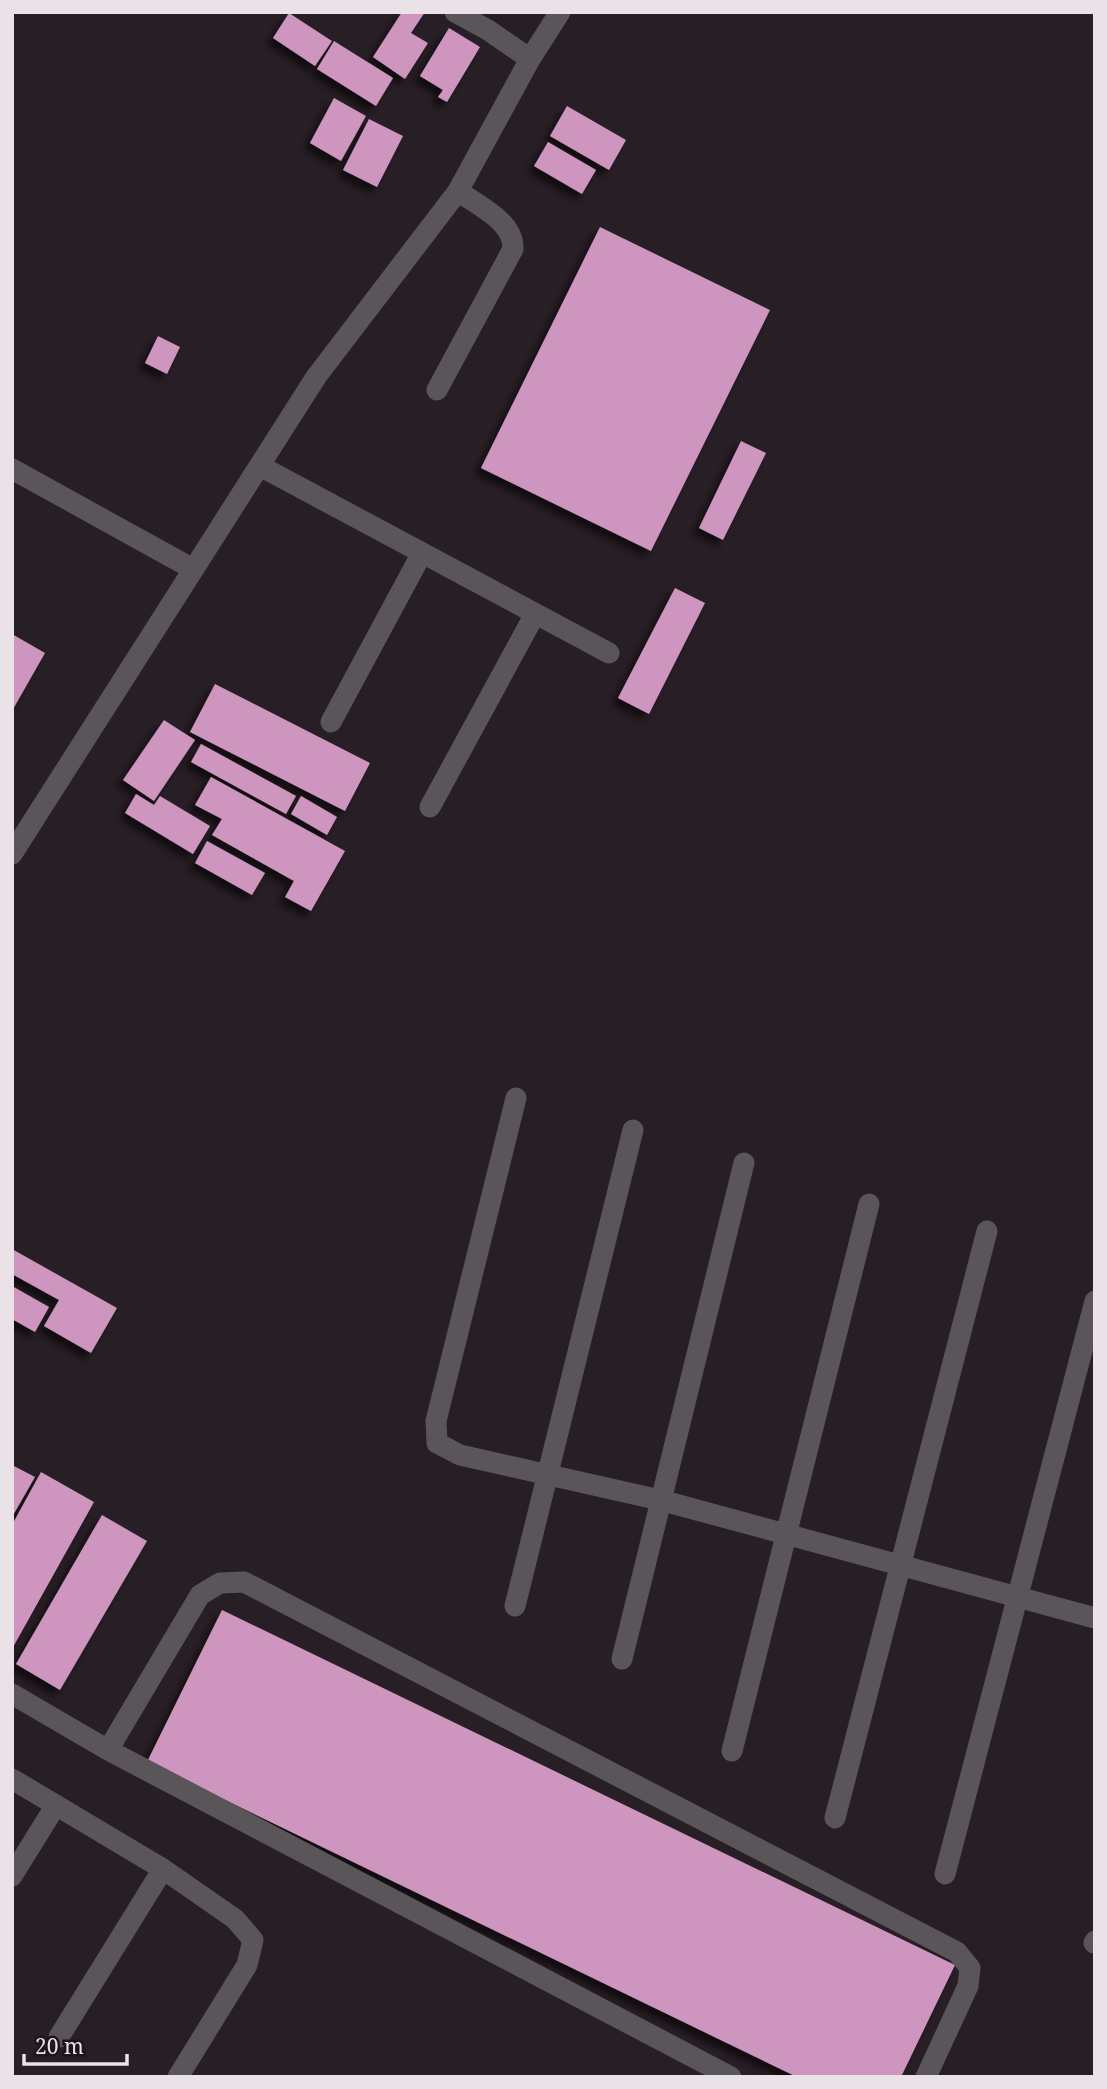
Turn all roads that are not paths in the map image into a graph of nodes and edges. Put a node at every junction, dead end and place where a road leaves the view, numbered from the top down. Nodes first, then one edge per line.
1 (455, 12) edge
2 (560, 12) edge
3 (530, 59) junction
4 (458, 191) junction
5 (437, 390) dead end
6 (260, 466) junction
7 (12, 469) edge
8 (422, 553) junction
9 (193, 569) junction
10 (535, 614) junction
11 (609, 653) dead end
12 (331, 722) dead end
13 (430, 807) dead end
14 (12, 854) edge
15 (516, 1098) dead end
16 (634, 1130) dead end
17 (744, 1163) dead end
18 (869, 1204) dead end
19 (987, 1231) dead end
20 (1095, 1301) edge
21 (546, 1475) junction
22 (660, 1500) junction
23 (786, 1534) junction
24 (901, 1565) junction
25 (1018, 1597) junction
26 (515, 1606) dead end
27 (1095, 1618) edge
28 (622, 1659) dead end
29 (12, 1694) edge
30 (108, 1750) junction
31 (732, 1751) dead end
32 (12, 1779) edge
33 (56, 1805) junction
34 (835, 1818) dead end
35 (163, 1869) junction
36 (945, 1874) dead end
37 (12, 1876) edge
38 (59, 2037) dead end
39 (178, 2077) edge
40 (731, 2077) edge
41 (926, 2077) edge

1 - 3 street
2 - 3 street
3 - 4 street
4 - 5 street
4 - 6 street
6 - 8 street
6 - 9 street
7 - 9 street
8 - 10 street
8 - 12 street
9 - 14 street
10 - 11 street
10 - 13 street
15 - 21 street
16 - 21 street
17 - 22 street
18 - 23 street
19 - 24 street
20 - 25 street
21 - 22 street
21 - 26 street
22 - 23 street
22 - 28 street
23 - 24 street
23 - 31 street
24 - 25 street
24 - 34 street
25 - 27 street
25 - 36 street
29 - 30 street
30 - 40 street
30 - 41 street
32 - 33 street
33 - 35 street
33 - 37 street
35 - 38 street
35 - 39 street

